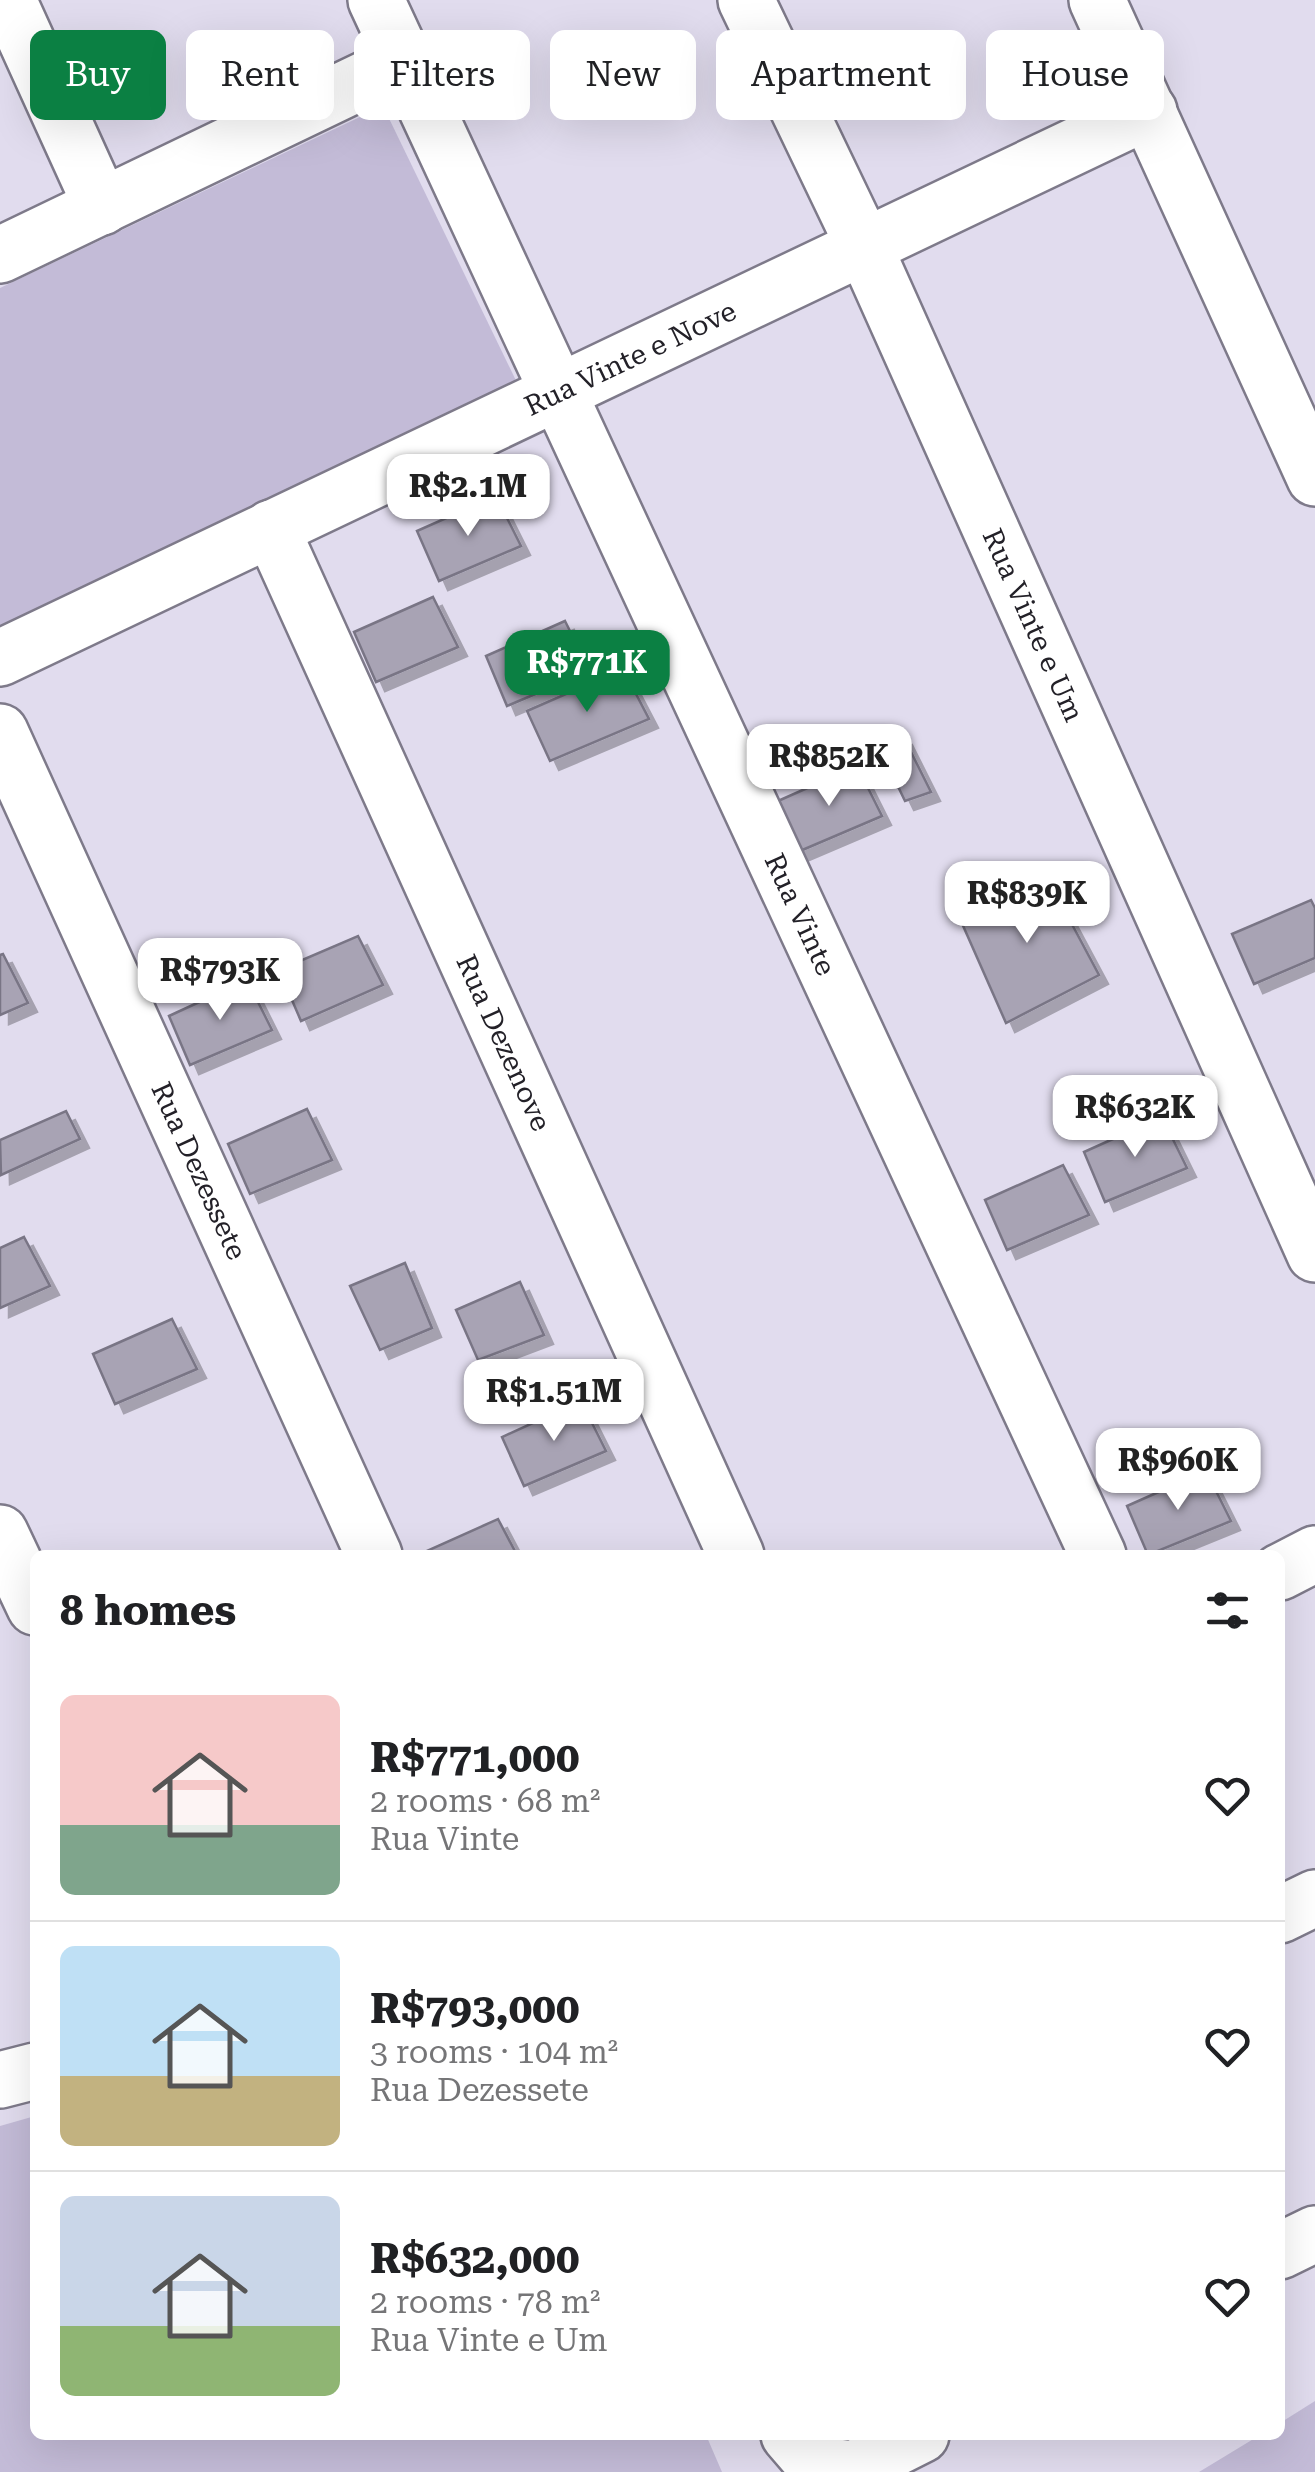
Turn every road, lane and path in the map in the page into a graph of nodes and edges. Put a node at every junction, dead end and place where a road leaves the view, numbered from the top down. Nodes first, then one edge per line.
1 (8, 0) edge
2 (376, 0) edge
3 (746, 0) edge
4 (1098, 0) edge
5 (390, 30) edge
6 (1112, 30) edge
7 (354, 84) edge
8 (432, 120) edge
9 (1130, 120) edge
10 (1153, 120) edge
11 (102, 207) junction
12 (864, 246) junction
13 (0, 255) edge
14 (560, 391) junction
15 (1315, 478) edge
16 (271, 528) junction
17 (0, 658) edge
18 (0, 732) edge
19 (1315, 1254) edge
20 (0, 1533) edge
21 (372, 1550) edge
22 (734, 1550) edge
23 (1096, 1550) edge
24 (1315, 1554) edge
25 (1285, 1569) edge
26 (30, 1596) edge
27 (1315, 1898) edge
28 (1285, 1913) edge
29 (30, 2072) edge
30 (0, 2080) edge
31 (1315, 2234) edge
32 (1285, 2249) edge
33 (793, 2440) edge
34 (911, 2440) edge

1 - 11 street
2 - 5 street, Rua Vinte
3 - 12 street, Rua Vinte e Um
4 - 6 street
7 - 11 street
8 - 14 street, Rua Vinte
9 - 12 street, Rua Vinte e Nove
10 - 15 street
11 - 13 street
12 - 14 street, Rua Vinte e Nove
12 - 19 street, Rua Vinte e Um
14 - 16 street, Rua Vinte e Nove
14 - 23 street, Rua Vinte
16 - 17 street, Rua Vinte e Nove
16 - 22 street, Rua Dezenove
18 - 21 street, Rua Dezessete
20 - 26 street
24 - 25 street
27 - 28 street
29 - 30 street
31 - 32 street
33 - 34 street

